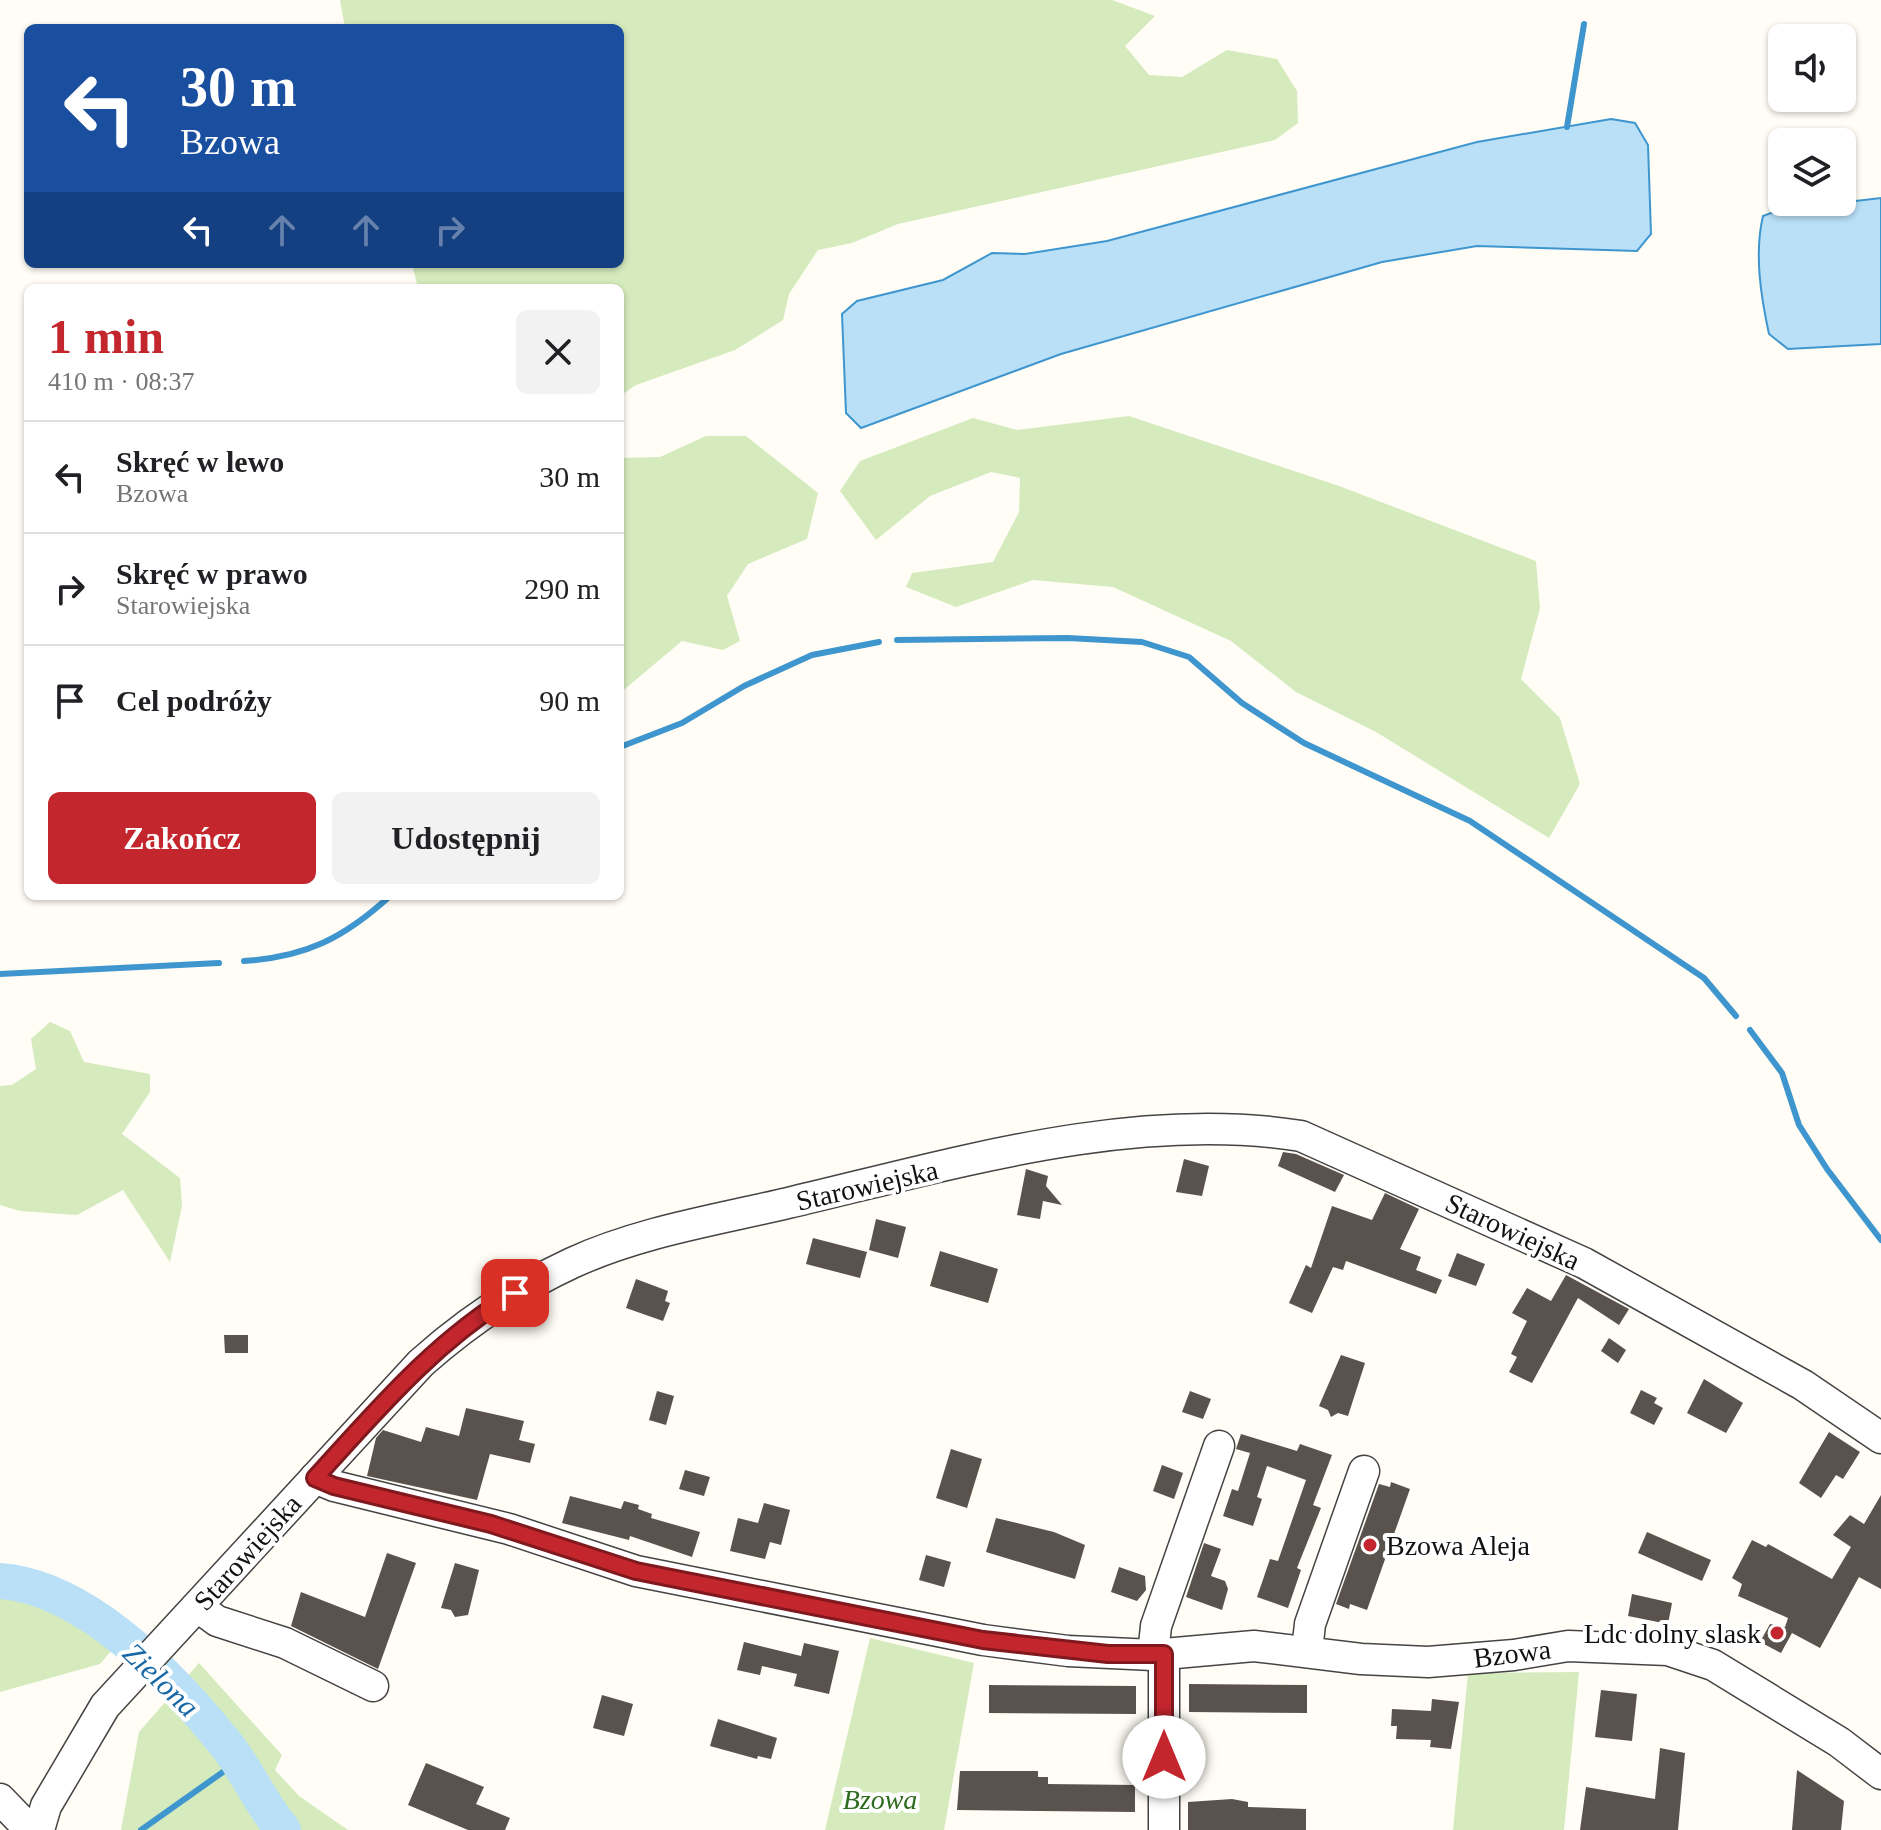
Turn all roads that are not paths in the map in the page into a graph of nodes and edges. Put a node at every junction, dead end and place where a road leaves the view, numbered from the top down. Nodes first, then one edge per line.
1 (1881, 1438) edge
2 (1219, 1446) dead end
3 (1364, 1471) dead end
4 (315, 1478) junction
5 (198, 1607) junction
6 (1307, 1651) junction
7 (1158, 1654) junction
8 (373, 1686) dead end
9 (1881, 1774) edge
10 (0, 1799) edge
11 (30, 1830) edge
12 (39, 1830) edge
13 (1164, 1830) edge

1 - 4 street, Starowiejska
2 - 7 street
3 - 6 street
4 - 5 street, Starowiejska
4 - 7 street, Bzowa
5 - 8 street
5 - 12 street, Starowiejska
6 - 7 street, Bzowa
6 - 9 street, Bzowa
7 - 13 street
10 - 11 street

